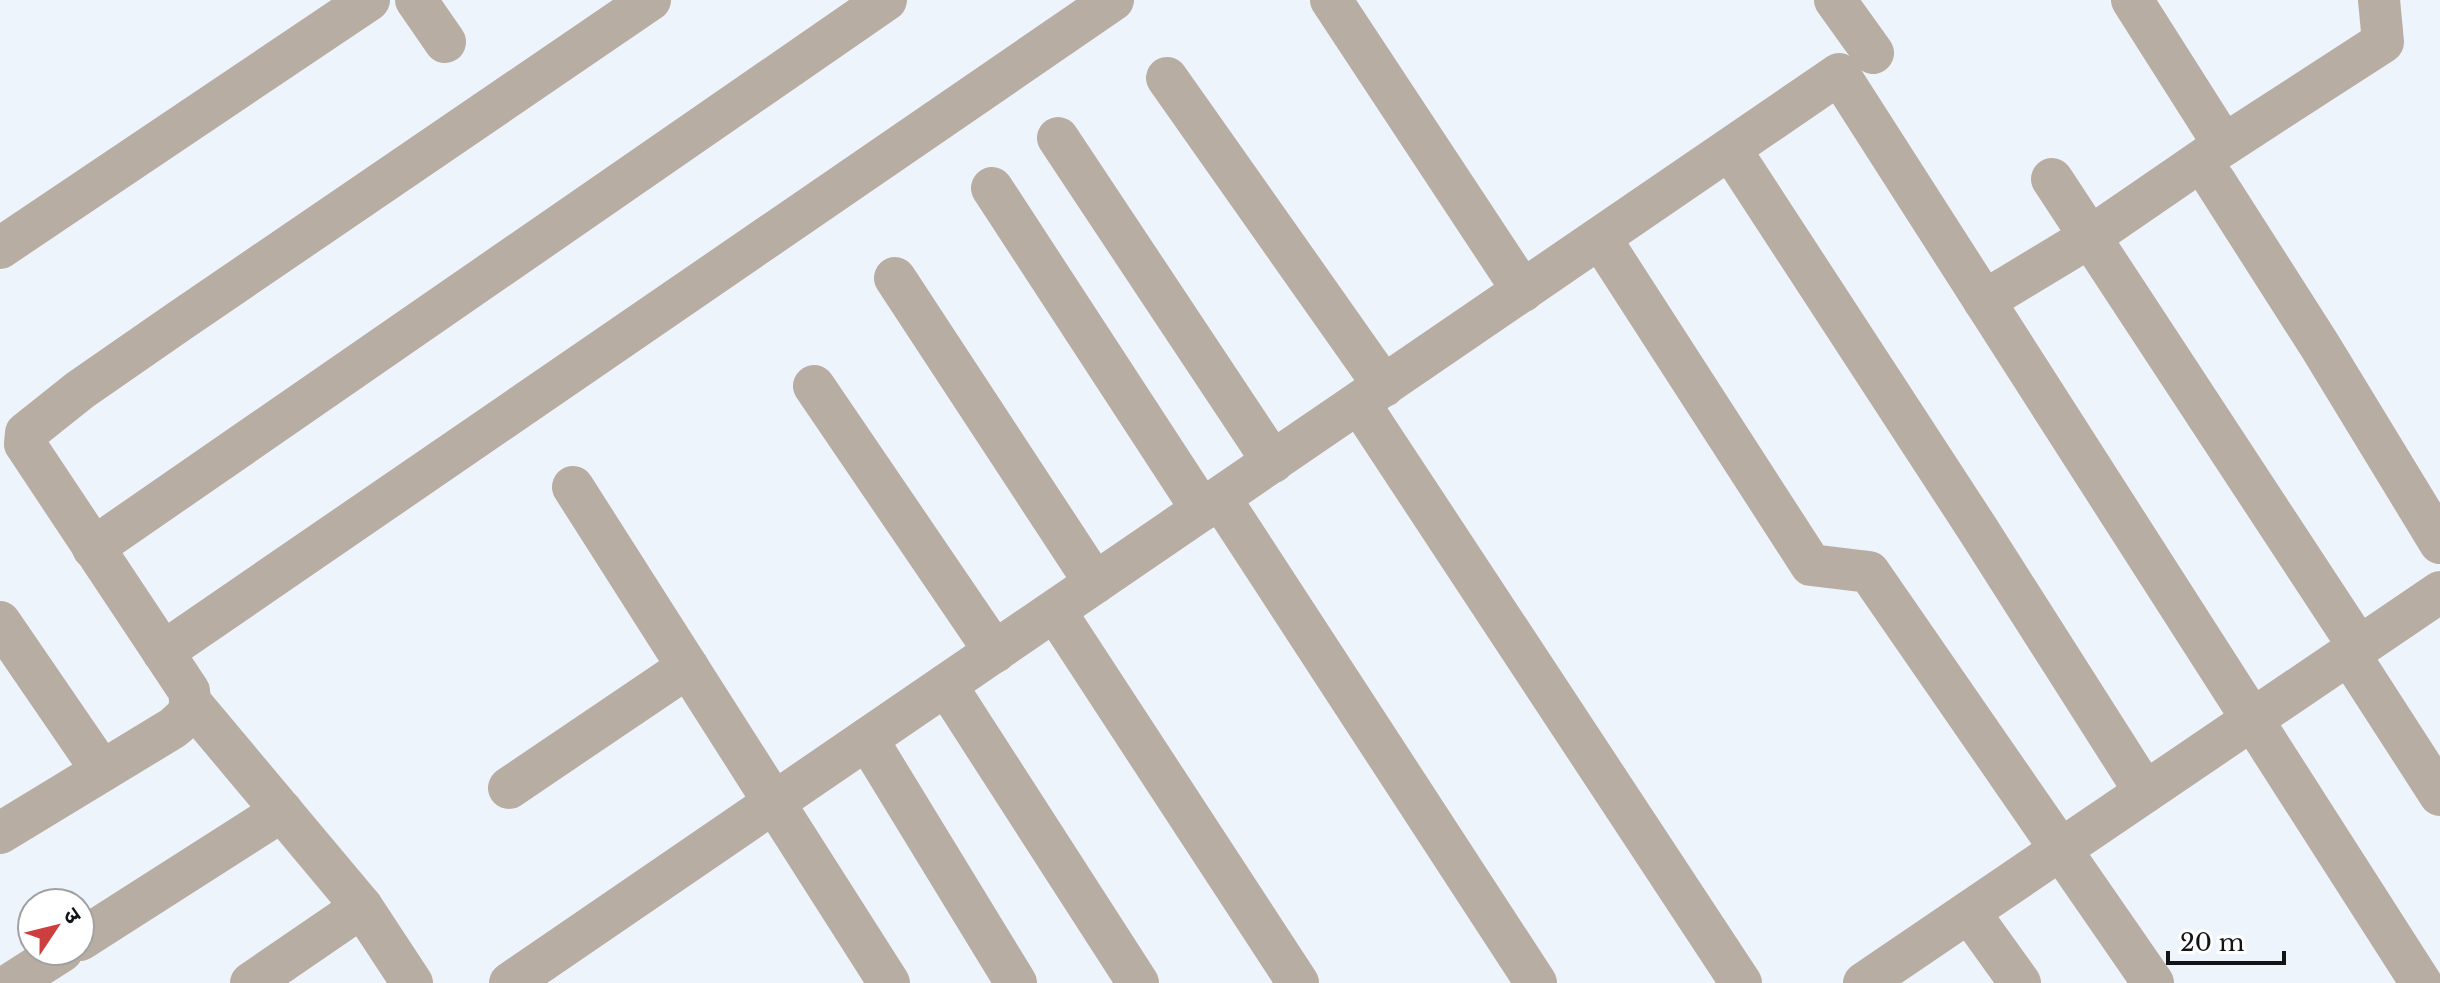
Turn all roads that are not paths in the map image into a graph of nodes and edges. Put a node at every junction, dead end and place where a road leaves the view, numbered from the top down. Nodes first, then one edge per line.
1 (369, 0) edge
2 (416, 0) edge
3 (650, 0) edge
4 (886, 0) edge
5 (1113, 0) edge
6 (1331, 0) edge
7 (1835, 0) edge
8 (2132, 0) edge
9 (2379, 0) edge
10 (445, 42) dead end
11 (1873, 53) dead end
12 (1167, 78) dead end
13 (1058, 138) dead end
14 (1730, 149) junction
15 (2219, 162) junction
16 (2052, 179) dead end
17 (992, 188) dead end
18 (2090, 237) junction
19 (1600, 238) junction
20 (0, 248) edge
21 (895, 278) dead end
22 (1523, 291) junction
23 (1984, 301) junction
24 (814, 386) dead end
25 (1371, 394) junction
26 (1273, 462) junction
27 (573, 487) dead end
28 (1211, 504) junction
29 (2440, 543) edge
30 (93, 548) junction
31 (1095, 583) junction
32 (2440, 592) edge
33 (1055, 611) junction
34 (0, 622) edge
35 (2354, 650) junction
36 (163, 652) junction
37 (995, 652) junction
38 (688, 667) junction
39 (946, 685) junction
40 (191, 703) junction
41 (2252, 719) junction
42 (867, 739) junction
43 (102, 771) junction
44 (509, 788) dead end
45 (2145, 792) junction
46 (2440, 795) edge
47 (774, 803) junction
48 (282, 811) junction
49 (0, 833) edge
50 (2061, 850) junction
51 (362, 907) junction
52 (1969, 912) junction
53 (96, 930) edge
54 (37, 967) edge
55 (1870, 981) edge
56 (12, 983) edge
57 (251, 983) edge
58 (412, 983) edge
59 (510, 983) edge
60 (889, 983) edge
61 (1016, 983) edge
62 (1138, 983) edge
63 (1298, 983) edge
64 (1536, 983) edge
65 (1741, 983) edge
66 (2020, 983) edge
67 (2153, 983) edge
68 (2421, 983) edge

1 - 20 street
2 - 10 street
3 - 30 street
4 - 30 street
5 - 36 street
6 - 22 street
7 - 11 street
8 - 15 street
9 - 15 street
12 - 25 street
13 - 26 street
14 - 19 street
14 - 23 street
14 - 45 street
15 - 18 street
15 - 29 street
16 - 18 street
17 - 28 street
18 - 23 street
18 - 35 street
19 - 22 street
19 - 50 street
21 - 31 street
22 - 25 street
23 - 41 street
24 - 37 street
25 - 26 street
25 - 65 street
26 - 28 street
27 - 38 street
28 - 31 street
28 - 64 street
30 - 36 street
31 - 33 street
32 - 35 street
33 - 37 street
33 - 63 street
34 - 43 street
35 - 41 street
35 - 46 street
36 - 40 street
37 - 39 street
38 - 44 street
38 - 47 street
39 - 42 street
39 - 62 street
40 - 43 street
40 - 48 street
41 - 45 street
41 - 68 street
42 - 47 street
42 - 61 street
43 - 49 street
45 - 50 street
47 - 59 street
47 - 60 street
48 - 51 street
48 - 53 street
50 - 52 street
50 - 67 street
51 - 57 street
51 - 58 street
52 - 55 street
52 - 66 street
54 - 56 street

